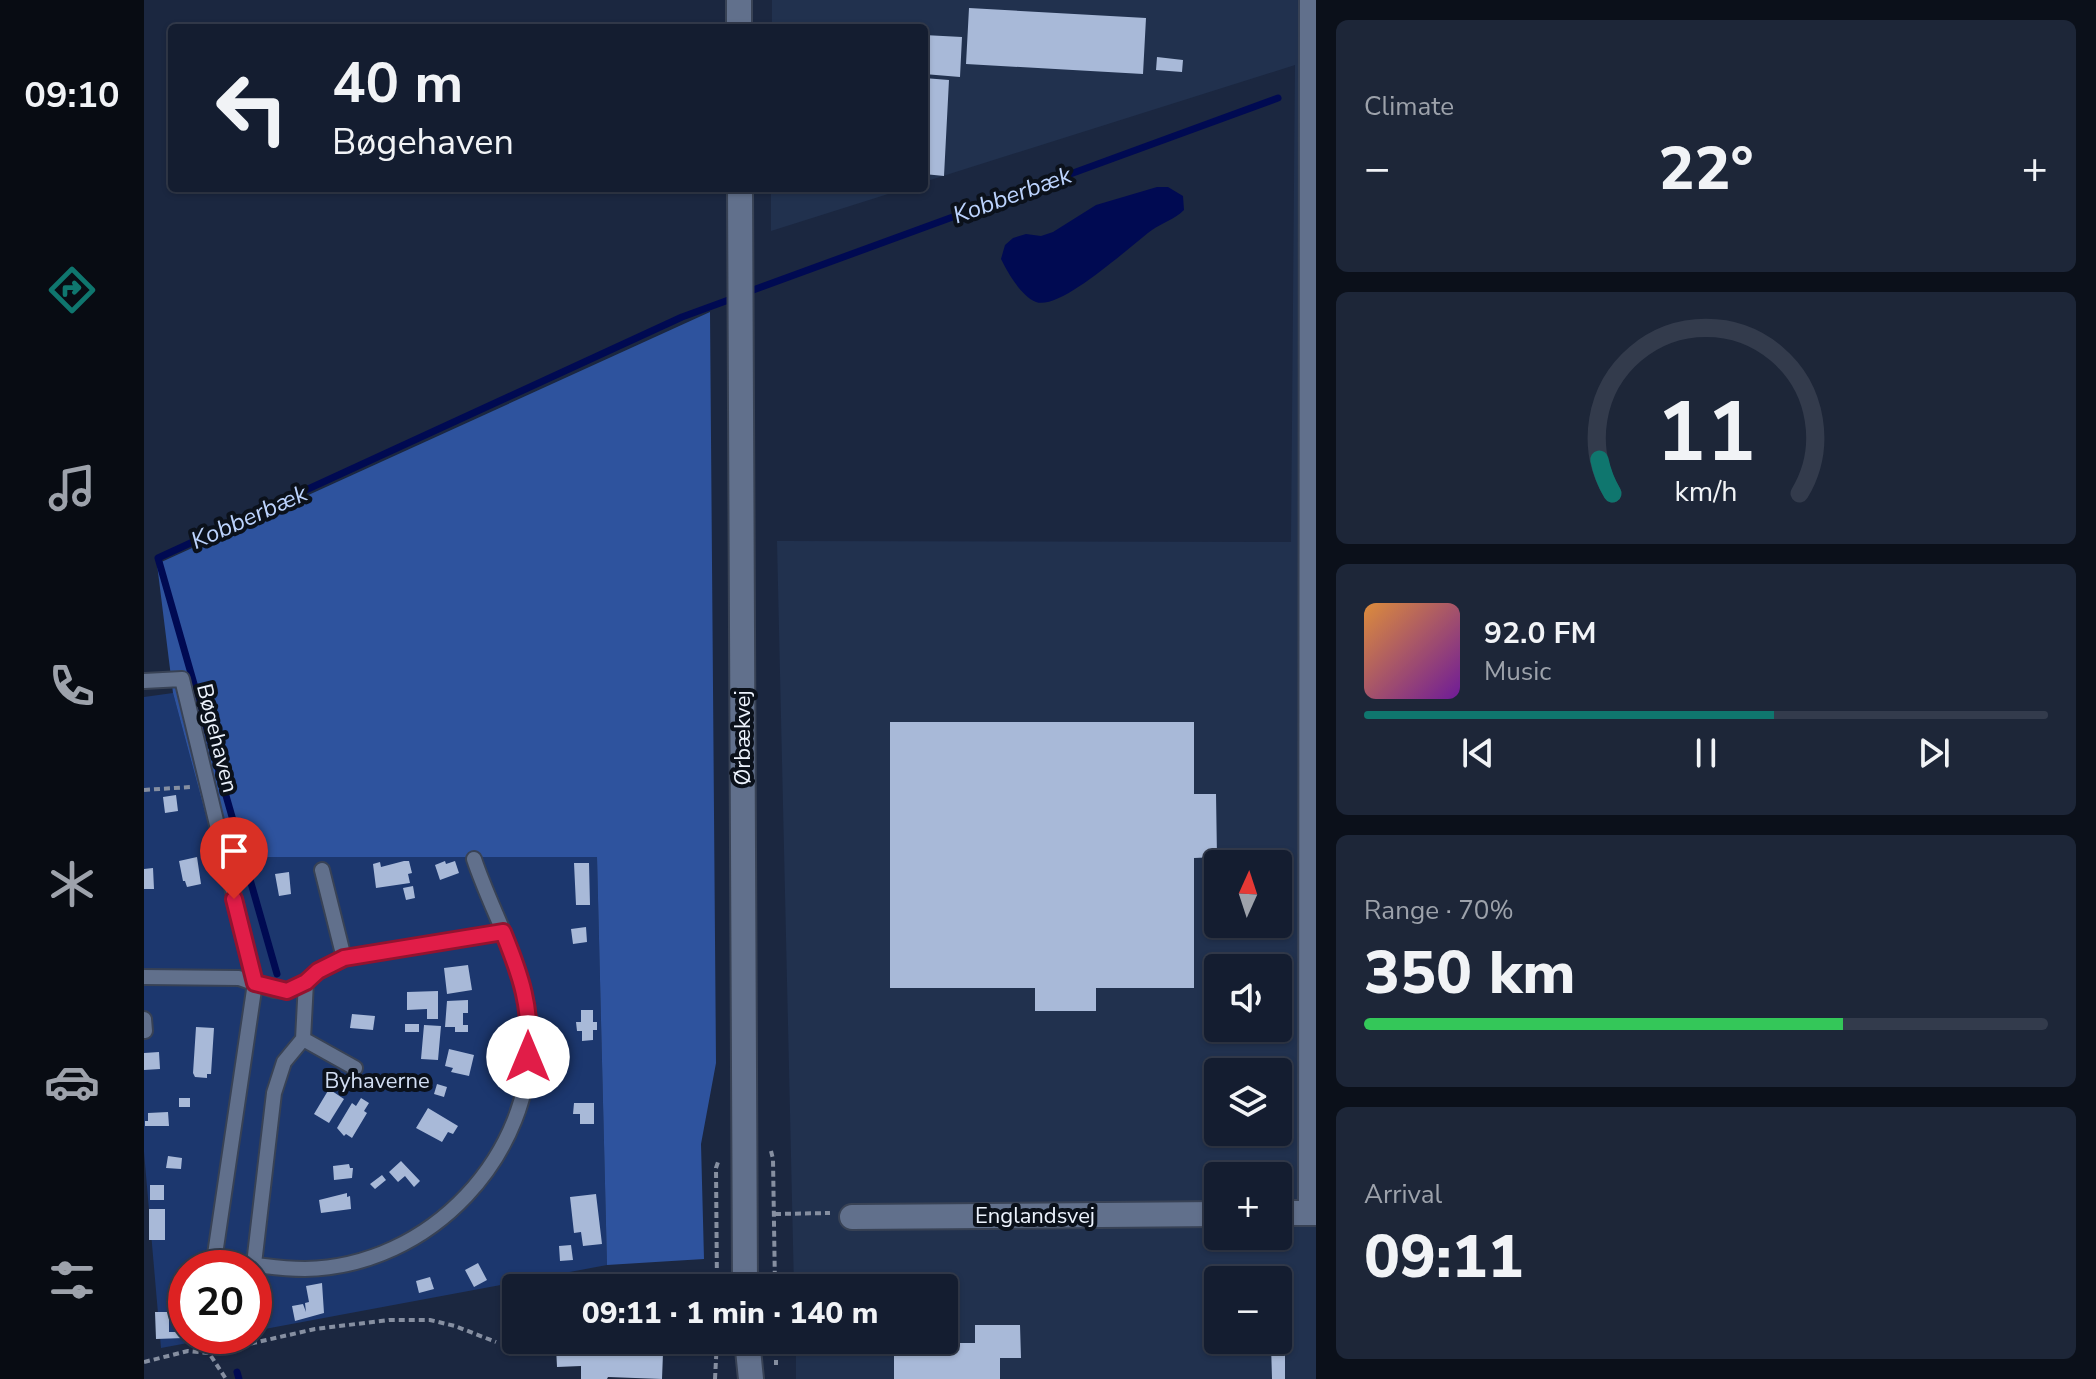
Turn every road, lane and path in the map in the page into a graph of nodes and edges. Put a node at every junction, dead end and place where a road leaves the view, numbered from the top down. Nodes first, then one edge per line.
1 (739, 0) edge
2 (1312, 0) edge
3 (739, 24) edge
4 (740, 192) edge
5 (144, 681) edge
6 (207, 785) junction
7 (144, 790) edge
8 (474, 859) dead end
9 (322, 870) dead end
10 (503, 932) junction
11 (344, 958) junction
12 (144, 977) edge
13 (306, 982) junction
14 (255, 983) junction
15 (144, 1019) edge
16 (145, 1031) edge
17 (303, 1039) junction
18 (355, 1068) dead end
19 (1292, 1213) edge
20 (1313, 1213) edge
21 (1204, 1214) edge
22 (745, 1215) junction
23 (852, 1217) joint
24 (216, 1250) edge
25 (256, 1250) edge
26 (272, 1266) edge
27 (745, 1274) edge
28 (272, 1339) edge
29 (496, 1342) dead end
30 (176, 1354) edge
31 (210, 1354) edge
32 (716, 1354) edge
33 (744, 1354) edge
34 (748, 1354) edge
35 (776, 1354) edge
36 (144, 1362) edge
37 (776, 1366) dead end
38 (226, 1379) edge
39 (715, 1379) edge
40 (741, 1379) edge
41 (751, 1379) edge

1 - 3 street
2 - 20 street
4 - 22 street, Ørbækvej
5 - 6 lane, Bøgehaven
6 - 7 path
6 - 14 lane, Bøgehaven
8 - 10 lane, Bøgehaven
9 - 11 lane
10 - 11 lane
10 - 26 lane, Bøgehaven
11 - 13 lane
12 - 14 lane
13 - 14 lane
13 - 17 lane
14 - 24 lane, Bøgehaven
15 - 16 lane
17 - 18 lane
17 - 25 lane
19 - 20 street
21 - 23 street, Englandsvej
22 - 23 path
22 - 27 street, Ørbækvej
28 - 29 path
30 - 36 path
31 - 38 path
32 - 39 path
33 - 40 street
34 - 41 street
35 - 37 path

